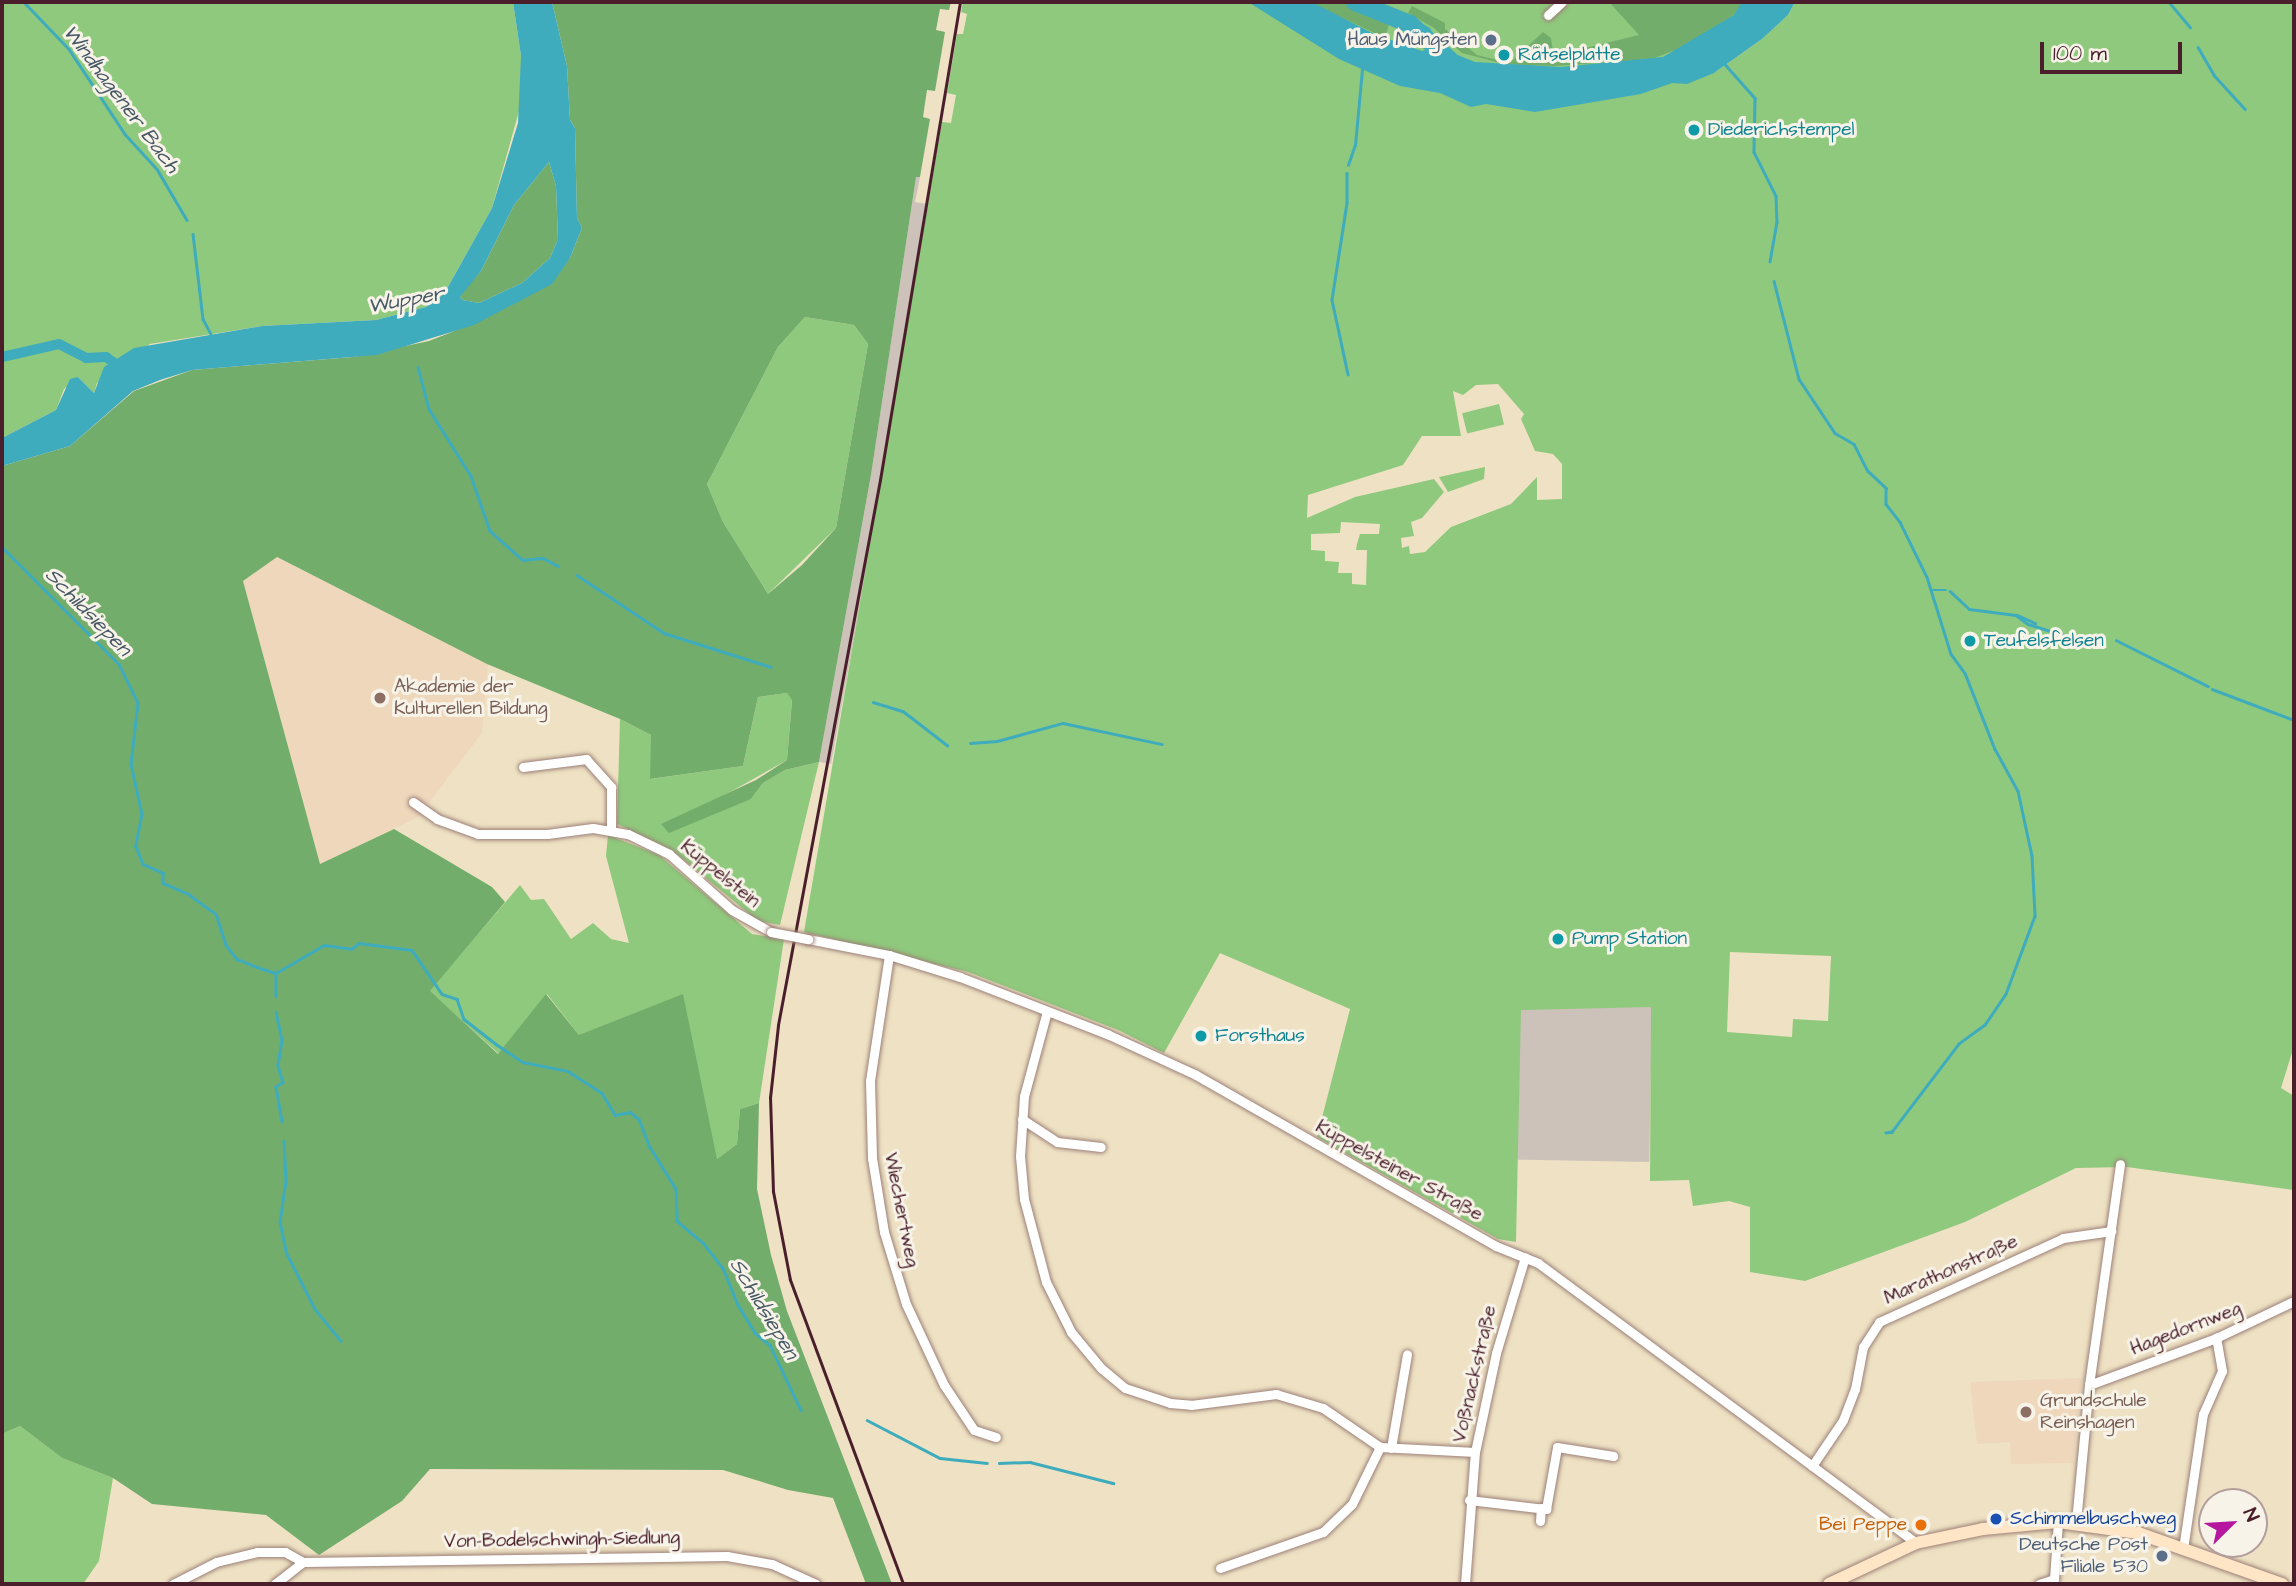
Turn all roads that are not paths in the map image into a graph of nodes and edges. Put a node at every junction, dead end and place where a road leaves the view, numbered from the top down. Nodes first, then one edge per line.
1 (1562, 2) edge
2 (1548, 15) dead end
3 (523, 767) dead end
4 (413, 802) dead end
5 (611, 829) junction
6 (808, 939) joint
7 (889, 955) junction
8 (1047, 1012) junction
9 (1021, 1119) junction
10 (1101, 1147) dead end
11 (2120, 1164) dead end
12 (2111, 1231) junction
13 (1525, 1257) junction
14 (2294, 1301) edge
15 (2216, 1338) junction
16 (1407, 1354) dead end
17 (2089, 1385) junction
18 (996, 1437) dead end
19 (1380, 1447) junction
20 (1391, 1448) junction
21 (1475, 1452) junction
22 (1613, 1456) dead end
23 (1812, 1466) junction
24 (1469, 1500) junction
25 (1541, 1508) junction
26 (1540, 1521) dead end
27 (2058, 1522) junction
28 (2076, 1522) junction
29 (1916, 1543) junction
30 (2183, 1549) junction
31 (303, 1562) junction
32 (1220, 1567) dead end
33 (1849, 1580) edge
34 (173, 1584) edge
35 (275, 1584) edge
36 (816, 1584) edge
37 (1465, 1584) edge
38 (1829, 1584) edge
39 (2039, 1584) edge
40 (2283, 1584) edge

1 - 2 street
3 - 5 street
4 - 5 street, Küppelstein
5 - 6 street, Küppelstein, bridge
6 - 7 street, Küppelsteiner Straße
7 - 8 street, Küppelsteiner Straße
7 - 18 street, Wiechertweg
8 - 9 street
8 - 13 street, Küppelsteiner Straße
9 - 10 street
9 - 19 street
11 - 12 street
12 - 17 street
12 - 23 street, Marathonstraße
13 - 21 street, Voßnackstraße
13 - 23 street, Küppelsteiner Straße
14 - 15 street, Hagedornweg
15 - 17 street, Hagedornweg
15 - 30 street
16 - 20 street
17 - 28 street
19 - 20 street
19 - 32 street
20 - 21 street
21 - 24 street, Voßnackstraße
22 - 25 street
23 - 29 street, Küppelsteiner Straße
24 - 25 street
24 - 37 street, Voßnackstraße
25 - 26 street
27 - 28 main road
27 - 29 main road
27 - 39 street
28 - 30 main road
29 - 33 main road
30 - 40 main road
31 - 34 street, Von-Bodelschwingh-Siedlung
31 - 35 street
31 - 36 street, Von-Bodelschwingh-Siedlung
33 - 38 main road

